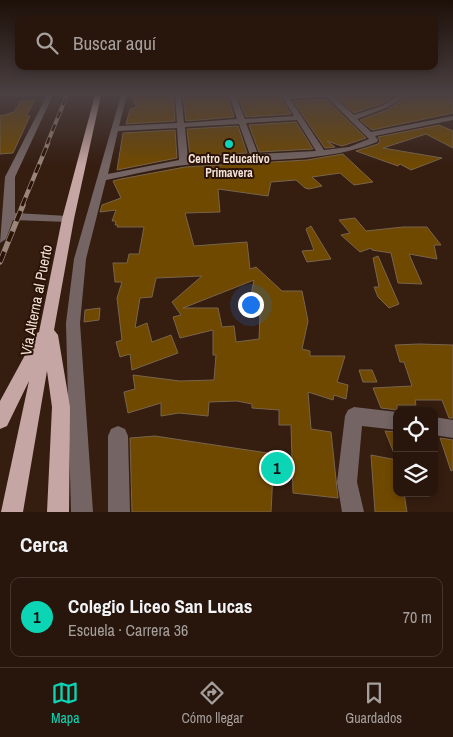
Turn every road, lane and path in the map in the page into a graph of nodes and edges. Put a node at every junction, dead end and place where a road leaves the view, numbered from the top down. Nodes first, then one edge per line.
1 (37, 119) edge
2 (92, 119) edge
3 (118, 119) edge
4 (180, 119) edge
5 (241, 119) edge
6 (285, 119) edge
7 (299, 119) edge
8 (354, 119) edge
9 (441, 119) edge
10 (242, 122) junction
11 (180, 125) junction
12 (116, 128) junction
13 (372, 138) junction
14 (322, 153) junction
15 (255, 158) junction
16 (184, 162) junction
17 (102, 178) junction
18 (5, 179) edge
19 (9, 216) junction
20 (68, 219) junction
21 (0, 239) edge
22 (48, 324) junction
23 (0, 420) edge
24 (393, 421) edge
25 (438, 427) edge
26 (453, 429) edge
27 (118, 436) dead end
28 (12, 512) edge
29 (58, 512) edge
30 (82, 512) edge
31 (119, 512) edge
32 (353, 512) edge

1 - 18 street
2 - 20 main road, Vía Alterna al Puerto
3 - 12 street
4 - 11 street
5 - 10 street
6 - 10 street
7 - 14 street
8 - 13 street
9 - 13 street
10 - 11 street
10 - 15 street
11 - 12 street
11 - 16 street
12 - 17 street
13 - 14 street
14 - 15 street
15 - 16 street
16 - 17 street
17 - 30 street
18 - 19 street
19 - 20 street
19 - 21 street
20 - 22 main road, Vía Alterna al Puerto
22 - 23 main road
22 - 28 main road, Vía Alterna al Puerto
22 - 29 main road
24 - 32 street
25 - 26 street
27 - 31 street

